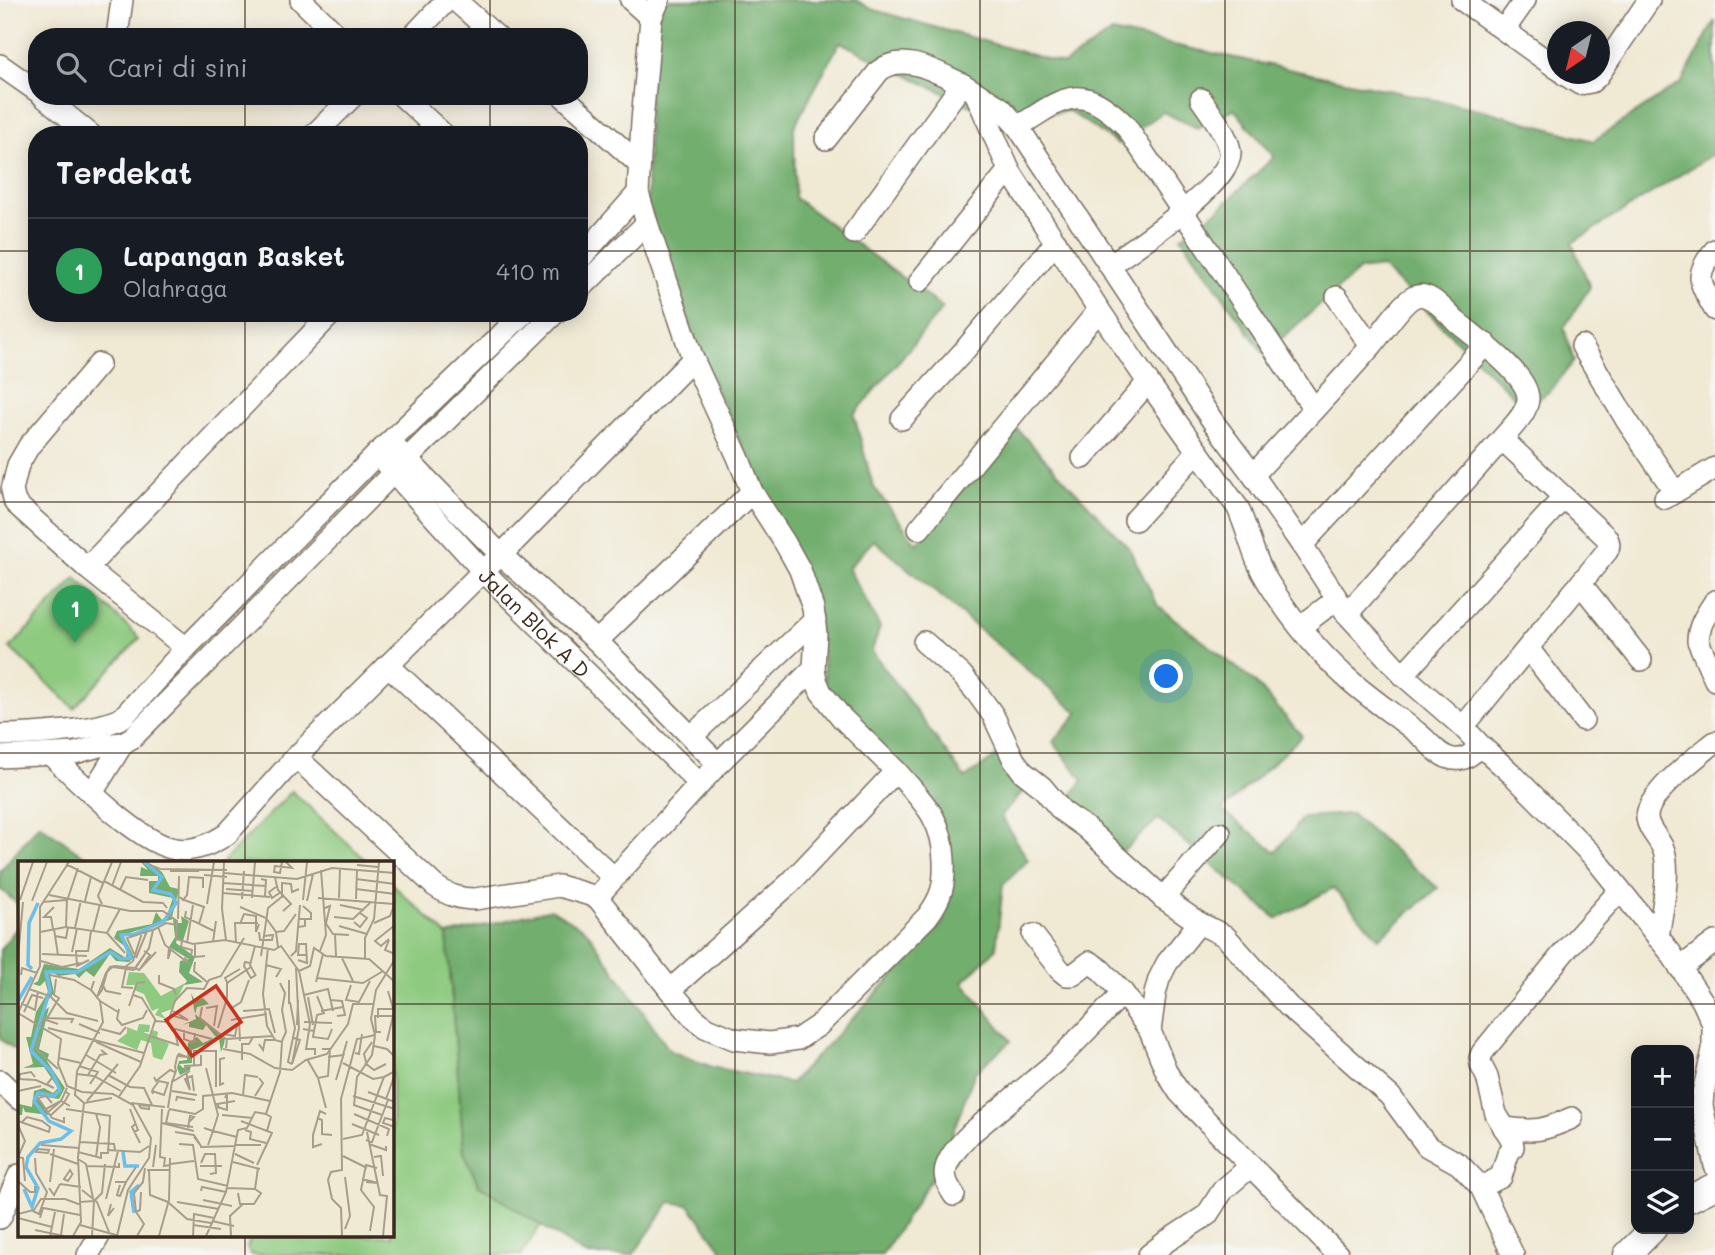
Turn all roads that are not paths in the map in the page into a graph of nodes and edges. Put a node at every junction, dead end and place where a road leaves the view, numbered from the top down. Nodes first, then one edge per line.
1 (122, 0) edge
2 (301, 0) edge
3 (447, 0) edge
4 (455, 0) edge
5 (631, 0) edge
6 (1462, 0) edge
7 (1525, 0) edge
8 (1649, 0) edge
9 (655, 9) edge
10 (118, 28) edge
11 (330, 28) edge
12 (421, 28) edge
13 (486, 28) edge
14 (1504, 30) junction
15 (1610, 58) edge
16 (1547, 61) edge
17 (0, 65) edge
18 (28, 82) edge
19 (968, 88) junction
20 (1201, 99) dead end
21 (54, 105) edge
22 (344, 105) edge
23 (412, 105) edge
24 (573, 105) edge
25 (80, 126) edge
26 (323, 126) edge
27 (434, 126) edge
28 (1018, 127) junction
29 (826, 139) dead end
30 (639, 164) junction
31 (1009, 170) junction
32 (638, 193) junction
33 (1184, 211) junction
34 (647, 223) junction
35 (853, 233) dead end
36 (1056, 242) junction
37 (588, 250) edge
38 (1715, 250) edge
39 (1110, 265) junction
40 (588, 281) edge
41 (920, 281) dead end
42 (1338, 297) dead end
43 (1099, 310) junction
44 (1715, 310) edge
45 (323, 322) edge
46 (515, 322) edge
47 (546, 322) edge
48 (1486, 344) junction
49 (1371, 346) junction
50 (1582, 346) dead end
51 (693, 359) junction
52 (99, 364) dead end
53 (1148, 382) junction
54 (1314, 409) junction
55 (902, 419) dead end
56 (1502, 439) junction
57 (383, 448) junction
58 (1197, 452) junction
59 (1083, 458) dead end
60 (400, 466) junction
61 (1715, 468) edge
62 (1253, 475) junction
63 (752, 492) junction
64 (1563, 498) junction
65 (1135, 520) dead end
66 (919, 529) dead end
67 (1302, 545) junction
68 (501, 555) junction
69 (87, 568) junction
70 (483, 571) junction
71 (1581, 584) junction
72 (1715, 601) edge
73 (1342, 606) junction
74 (815, 621) junction
75 (1300, 627) junction
76 (597, 641) junction
77 (924, 642) dead end
78 (186, 648) junction
79 (1528, 648) junction
80 (1641, 660) dead end
81 (388, 666) junction
82 (814, 668) junction
83 (1403, 675) junction
84 (1715, 680) edge
85 (1583, 720) dead end
86 (1463, 727) junction
87 (0, 735) edge
88 (692, 736) junction
89 (1715, 742) edge
90 (123, 743) junction
91 (1482, 746) junction
92 (51, 755) junction
93 (0, 757) edge
94 (296, 757) junction
95 (719, 764) junction
96 (897, 771) junction
97 (700, 783) junction
98 (92, 793) junction
99 (1220, 832) dead end
100 (614, 878) junction
101 (1620, 890) junction
102 (597, 897) junction
103 (1163, 898) junction
104 (1199, 923) junction
105 (1033, 935) dead end
106 (1658, 938) junction
107 (1715, 942) edge
108 (1680, 968) junction
109 (670, 990) junction
110 (1123, 993) junction
111 (1150, 1031) junction
112 (1714, 1049) edge
113 (0, 1081) edge
114 (18, 1098) edge
115 (1572, 1118) dead end
116 (1504, 1128) junction
117 (1715, 1166) edge
118 (1251, 1167) junction
119 (18, 1177) edge
120 (1715, 1186) edge
121 (1481, 1187) junction
122 (954, 1195) dead end
123 (1694, 1196) edge
124 (0, 1218) edge
125 (1648, 1234) edge
126 (98, 1238) edge
127 (88, 1255) edge
128 (1149, 1255) edge
129 (1338, 1255) edge
130 (1513, 1255) edge
131 (1627, 1255) edge

1 - 10 street
2 - 11 street
3 - 12 street
4 - 13 street
5 - 9 street
6 - 14 street
7 - 14 street
8 - 15 street
9 - 30 street
14 - 16 street
17 - 18 street
19 - 28 street
19 - 29 street
19 - 31 street
19 - 35 street
20 - 33 street
21 - 25 street
22 - 26 street
23 - 27 street
24 - 30 street
28 - 33 street
28 - 39 street
30 - 32 street
31 - 36 street
31 - 41 street
32 - 34 street
32 - 37 street
33 - 39 street
33 - 54 street
34 - 40 street
34 - 51 street
36 - 43 street
36 - 55 street
38 - 44 street
39 - 62 street
42 - 49 street
43 - 53 street
43 - 66 street
45 - 69 street
46 - 57 street
47 - 60 street
48 - 49 street
48 - 56 street
48 - 67 street
49 - 54 street
50 - 61 street
51 - 63 street
51 - 68 street
52 - 69 street
53 - 58 street
53 - 59 street
54 - 62 street
56 - 64 street
56 - 73 street
57 - 60 street
57 - 78 street
58 - 65 street
58 - 75 street
60 - 68 street
60 - 70 street, Jalan Blok A D
60 - 90 street
62 - 67 street
63 - 74 street
63 - 76 street
64 - 71 street
64 - 83 street
67 - 73 street
68 - 70 street
68 - 76 street
69 - 78 street
70 - 81 street
70 - 97 street, Jalan Blok A D
71 - 79 street
71 - 80 street
72 - 84 street
73 - 75 street
73 - 83 street
74 - 82 street
74 - 88 street
75 - 91 street
76 - 88 street
77 - 103 street
78 - 87 street
79 - 85 street
79 - 86 street
81 - 94 street
81 - 100 street
82 - 95 street
82 - 96 street
83 - 86 street
86 - 91 street
88 - 95 street
89 - 106 street
90 - 92 street
90 - 98 street
91 - 101 street
92 - 93 street
92 - 98 street
94 - 98 street
94 - 102 street
95 - 97 street
96 - 109 street
96 - 109 street
97 - 100 street
99 - 103 street
100 - 102 street
101 - 106 street
101 - 116 street
102 - 109 street
103 - 104 street
104 - 111 street
104 - 121 street
105 - 110 street
106 - 108 street
107 - 108 street
108 - 112 street
110 - 111 street
110 - 122 street
111 - 118 street
112 - 117 street
113 - 114 street
115 - 116 street
116 - 121 street
118 - 128 street
118 - 129 street
119 - 124 street
120 - 123 street
121 - 130 street
125 - 131 street
126 - 127 street

